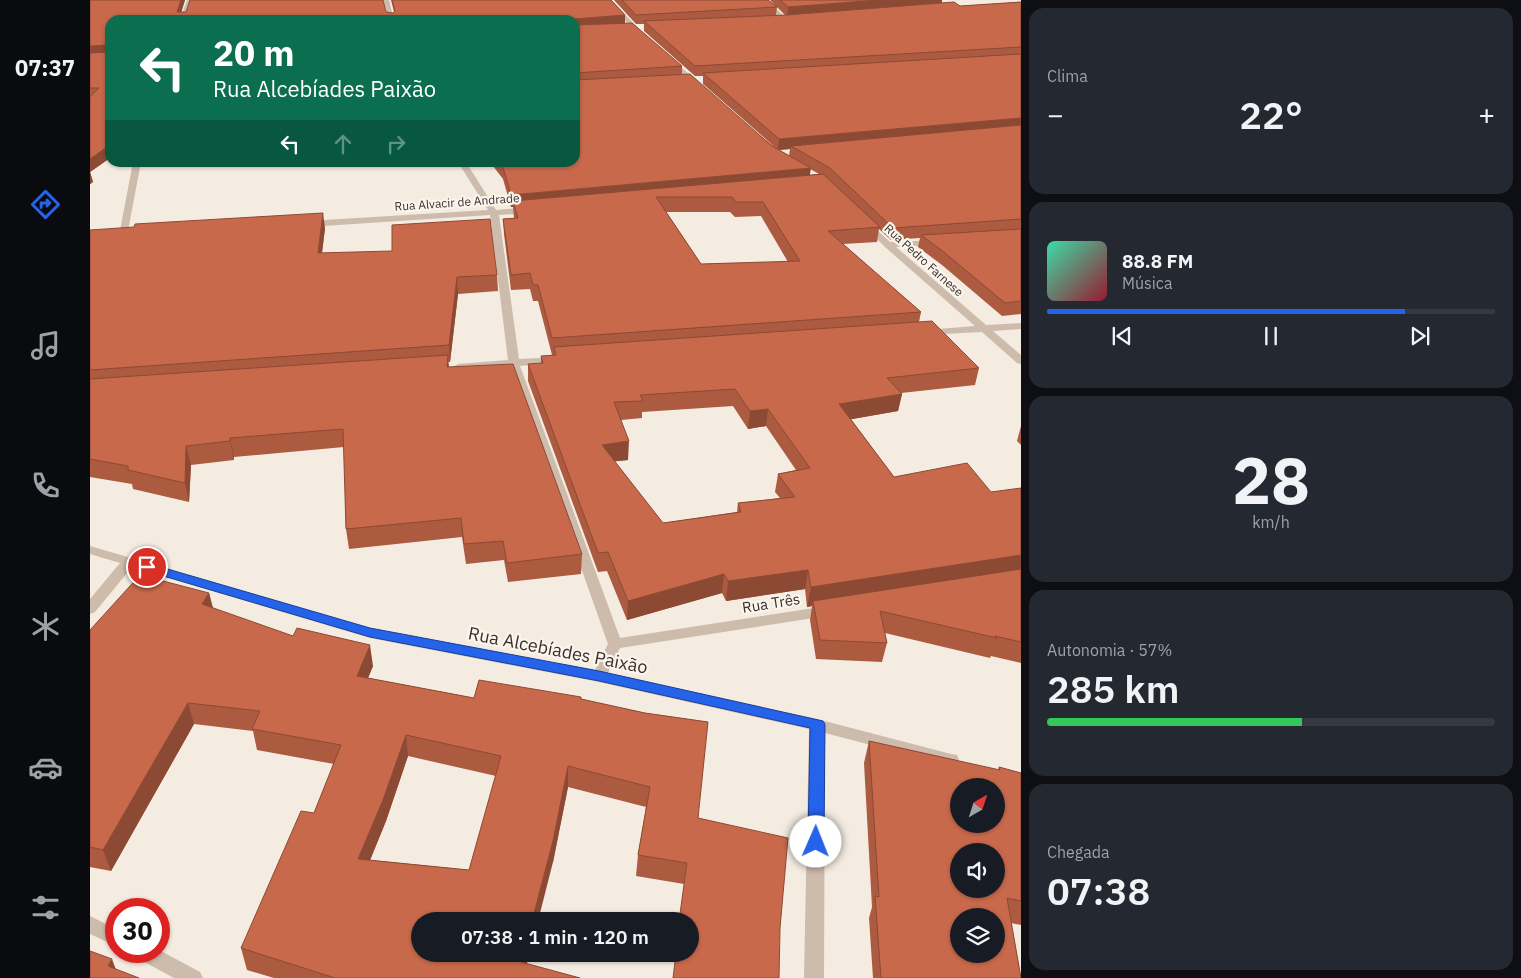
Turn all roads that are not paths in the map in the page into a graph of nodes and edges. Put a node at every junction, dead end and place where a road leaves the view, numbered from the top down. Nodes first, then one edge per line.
1 (190, 0) edge
2 (386, 0) edge
3 (608, 0) edge
4 (764, 0) edge
5 (185, 15) edge
6 (390, 15) edge
7 (795, 19) edge
8 (776, 20) edge
9 (785, 20) junction
10 (644, 27) edge
11 (624, 28) edge
12 (634, 28) junction
13 (649, 41) edge
14 (664, 54) edge
15 (703, 80) edge
16 (684, 81) edge
17 (694, 81) junction
18 (708, 94) edge
19 (136, 167) edge
20 (465, 167) edge
21 (543, 208) edge
22 (494, 213) junction
23 (860, 218) edge
24 (299, 225) edge
25 (133, 235) edge
26 (945, 242) edge
27 (888, 245) junction
28 (1021, 326) edge
29 (984, 329) junction
30 (915, 334) edge
31 (573, 359) edge
32 (1021, 361) edge
33 (514, 363) junction
34 (445, 368) edge
35 (90, 550) edge
36 (129, 561) junction
37 (837, 609) edge
38 (90, 610) edge
39 (615, 644) junction
40 (599, 676) junction
41 (818, 724) junction
42 (966, 764) edge
43 (90, 924) edge
44 (105, 932) edge
45 (165, 963) edge
46 (193, 978) edge
47 (814, 978) edge

1 - 5 street
2 - 6 street
3 - 12 street
4 - 9 street
7 - 9 street
8 - 9 street
10 - 12 street
11 - 12 street
12 - 13 street
14 - 17 street
15 - 17 street
16 - 17 street
17 - 18 street
19 - 25 street
20 - 22 street
21 - 22 street, Rua Alvacir de Andrade
22 - 24 street, Rua Alvacir de Andrade
22 - 33 street
23 - 27 street, Rua Pedro Farnese
26 - 27 street
27 - 29 street, Rua Pedro Farnese
28 - 29 street
29 - 30 street
29 - 32 street, Rua Pedro Farnese
31 - 33 street
33 - 34 street
33 - 39 street
35 - 36 street, Rua Alcebíades Paixão
36 - 38 street
36 - 40 street, Rua Alcebíades Paixão
37 - 39 street, Rua Três
39 - 40 street
40 - 41 street, Rua Alcebíades Paixão
41 - 42 street, Rua Alcebíades Paixão
41 - 47 street
43 - 44 street
45 - 46 street

